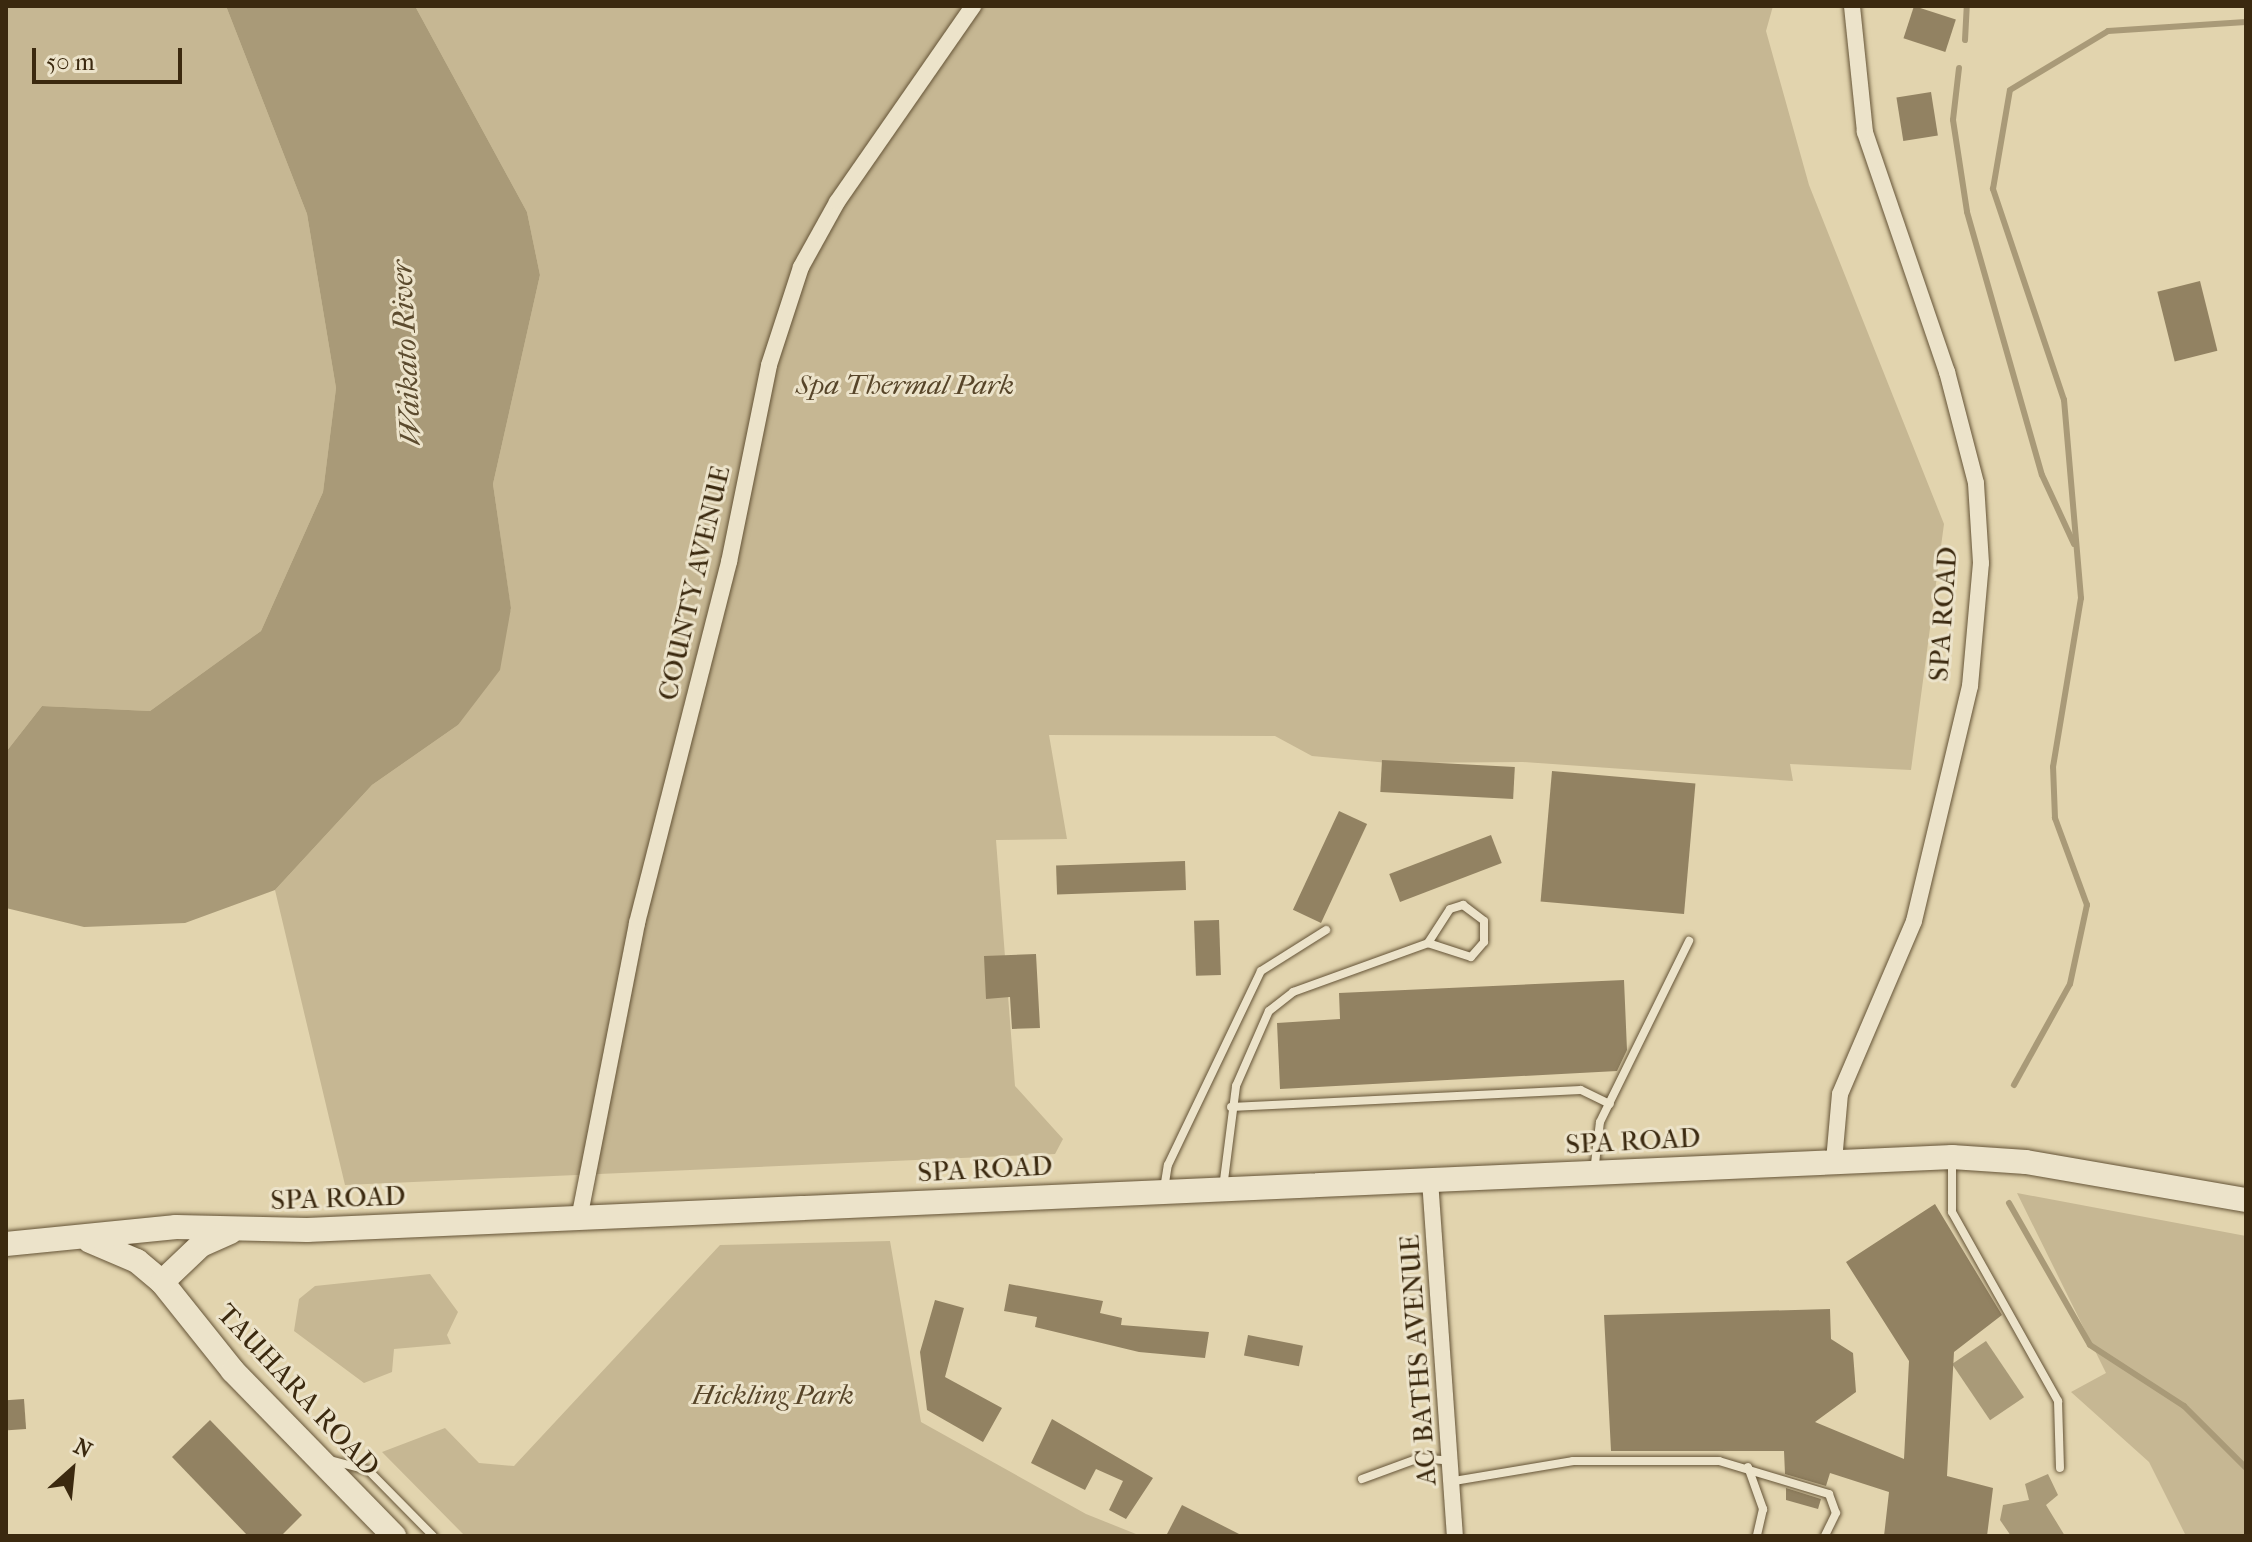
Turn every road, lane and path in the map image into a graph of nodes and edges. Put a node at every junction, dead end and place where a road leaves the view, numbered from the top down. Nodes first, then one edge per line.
1 (973, 6) edge
2 (1852, 6) edge
3 (1326, 930) dead end
4 (1689, 941) dead end
5 (1428, 943) junction
6 (1610, 1104) junction
7 (1231, 1107) junction
8 (1952, 1157) junction
9 (1834, 1161) junction
10 (1594, 1172) junction
11 (1430, 1180) junction
12 (1223, 1189) junction
13 (1164, 1190) junction
14 (2246, 1200) edge
15 (579, 1219) junction
16 (237, 1230) junction
17 (87, 1240) junction
18 (6, 1244) edge
19 (162, 1282) junction
20 (317, 1457) junction
21 (1452, 1461) junction
22 (1748, 1467) junction
23 (2060, 1468) dead end
24 (1362, 1479) dead end
25 (1454, 1481) junction
26 (394, 1536) edge
27 (433, 1536) edge
28 (1455, 1536) edge
29 (1757, 1536) edge
30 (1825, 1536) edge

1 - 15 street, COUNTY AVENUE
2 - 9 street, SPA ROAD
3 - 13 lane
4 - 6 lane
5 - 5 lane
5 - 7 lane
6 - 7 lane
6 - 10 lane
7 - 12 lane
8 - 9 main road
8 - 14 main road
8 - 23 lane
9 - 10 main road, SPA ROAD
10 - 11 main road, SPA ROAD
11 - 12 main road, SPA ROAD
11 - 21 street, AC BATHS AVENUE
12 - 13 main road, SPA ROAD
13 - 15 main road, SPA ROAD
15 - 16 main road, SPA ROAD
16 - 17 main road, SPA ROAD
16 - 19 main road, SPA ROAD
17 - 18 main road, SPA ROAD
17 - 19 main road, SPA ROAD
19 - 20 main road, TAUHARA ROAD
20 - 26 main road, TAUHARA ROAD
20 - 27 lane
21 - 24 lane
21 - 25 street, AC BATHS AVENUE
22 - 25 lane
22 - 29 lane
22 - 30 lane
25 - 28 street, AC BATHS AVENUE

